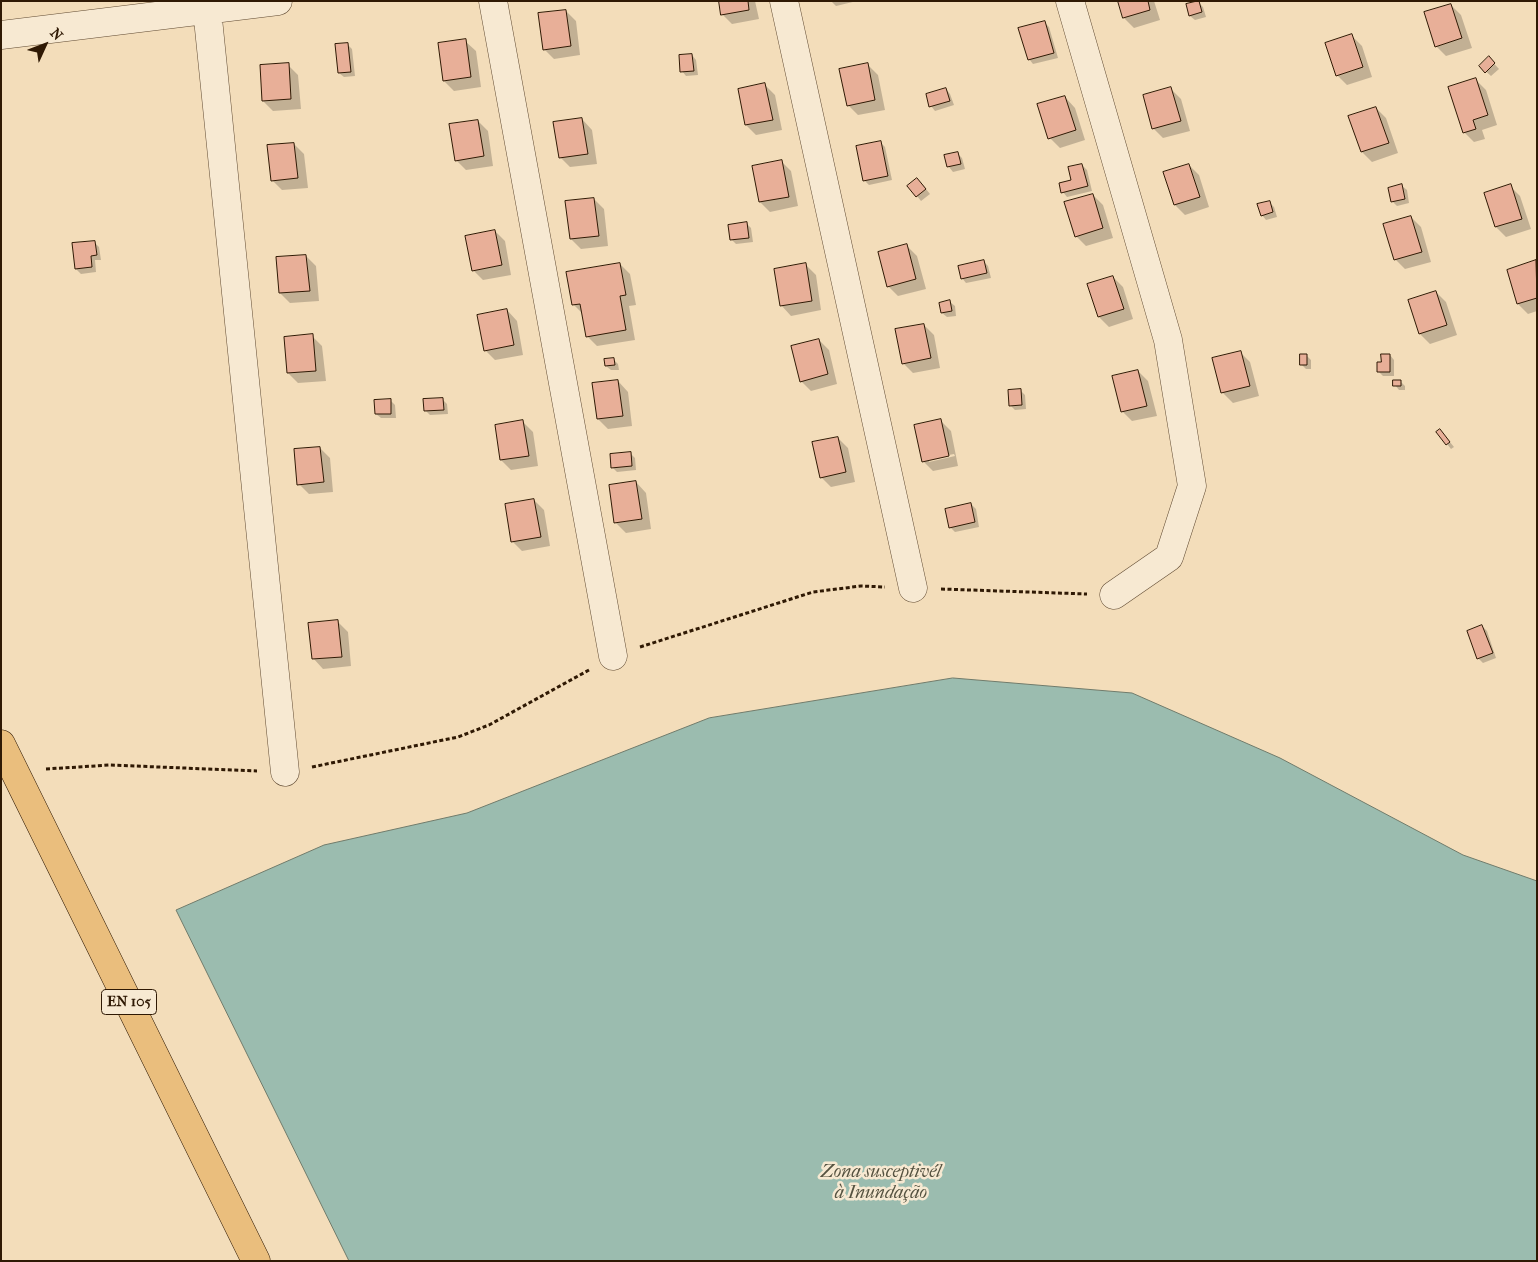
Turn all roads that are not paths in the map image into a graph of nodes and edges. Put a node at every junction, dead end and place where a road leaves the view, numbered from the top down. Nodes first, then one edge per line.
1 (278, 1) edge
2 (493, 1) edge
3 (784, 1) edge
4 (1070, 1) edge
5 (208, 9) junction
6 (1, 35) edge
7 (913, 588) road end
8 (1114, 595) road end
9 (614, 656) road end
10 (1, 744) edge
11 (285, 772) road end
12 (256, 1261) edge

1 - 5 lane
2 - 9 lane
3 - 7 lane
4 - 8 lane
5 - 6 lane
5 - 11 lane
10 - 12 main road, EN 105

